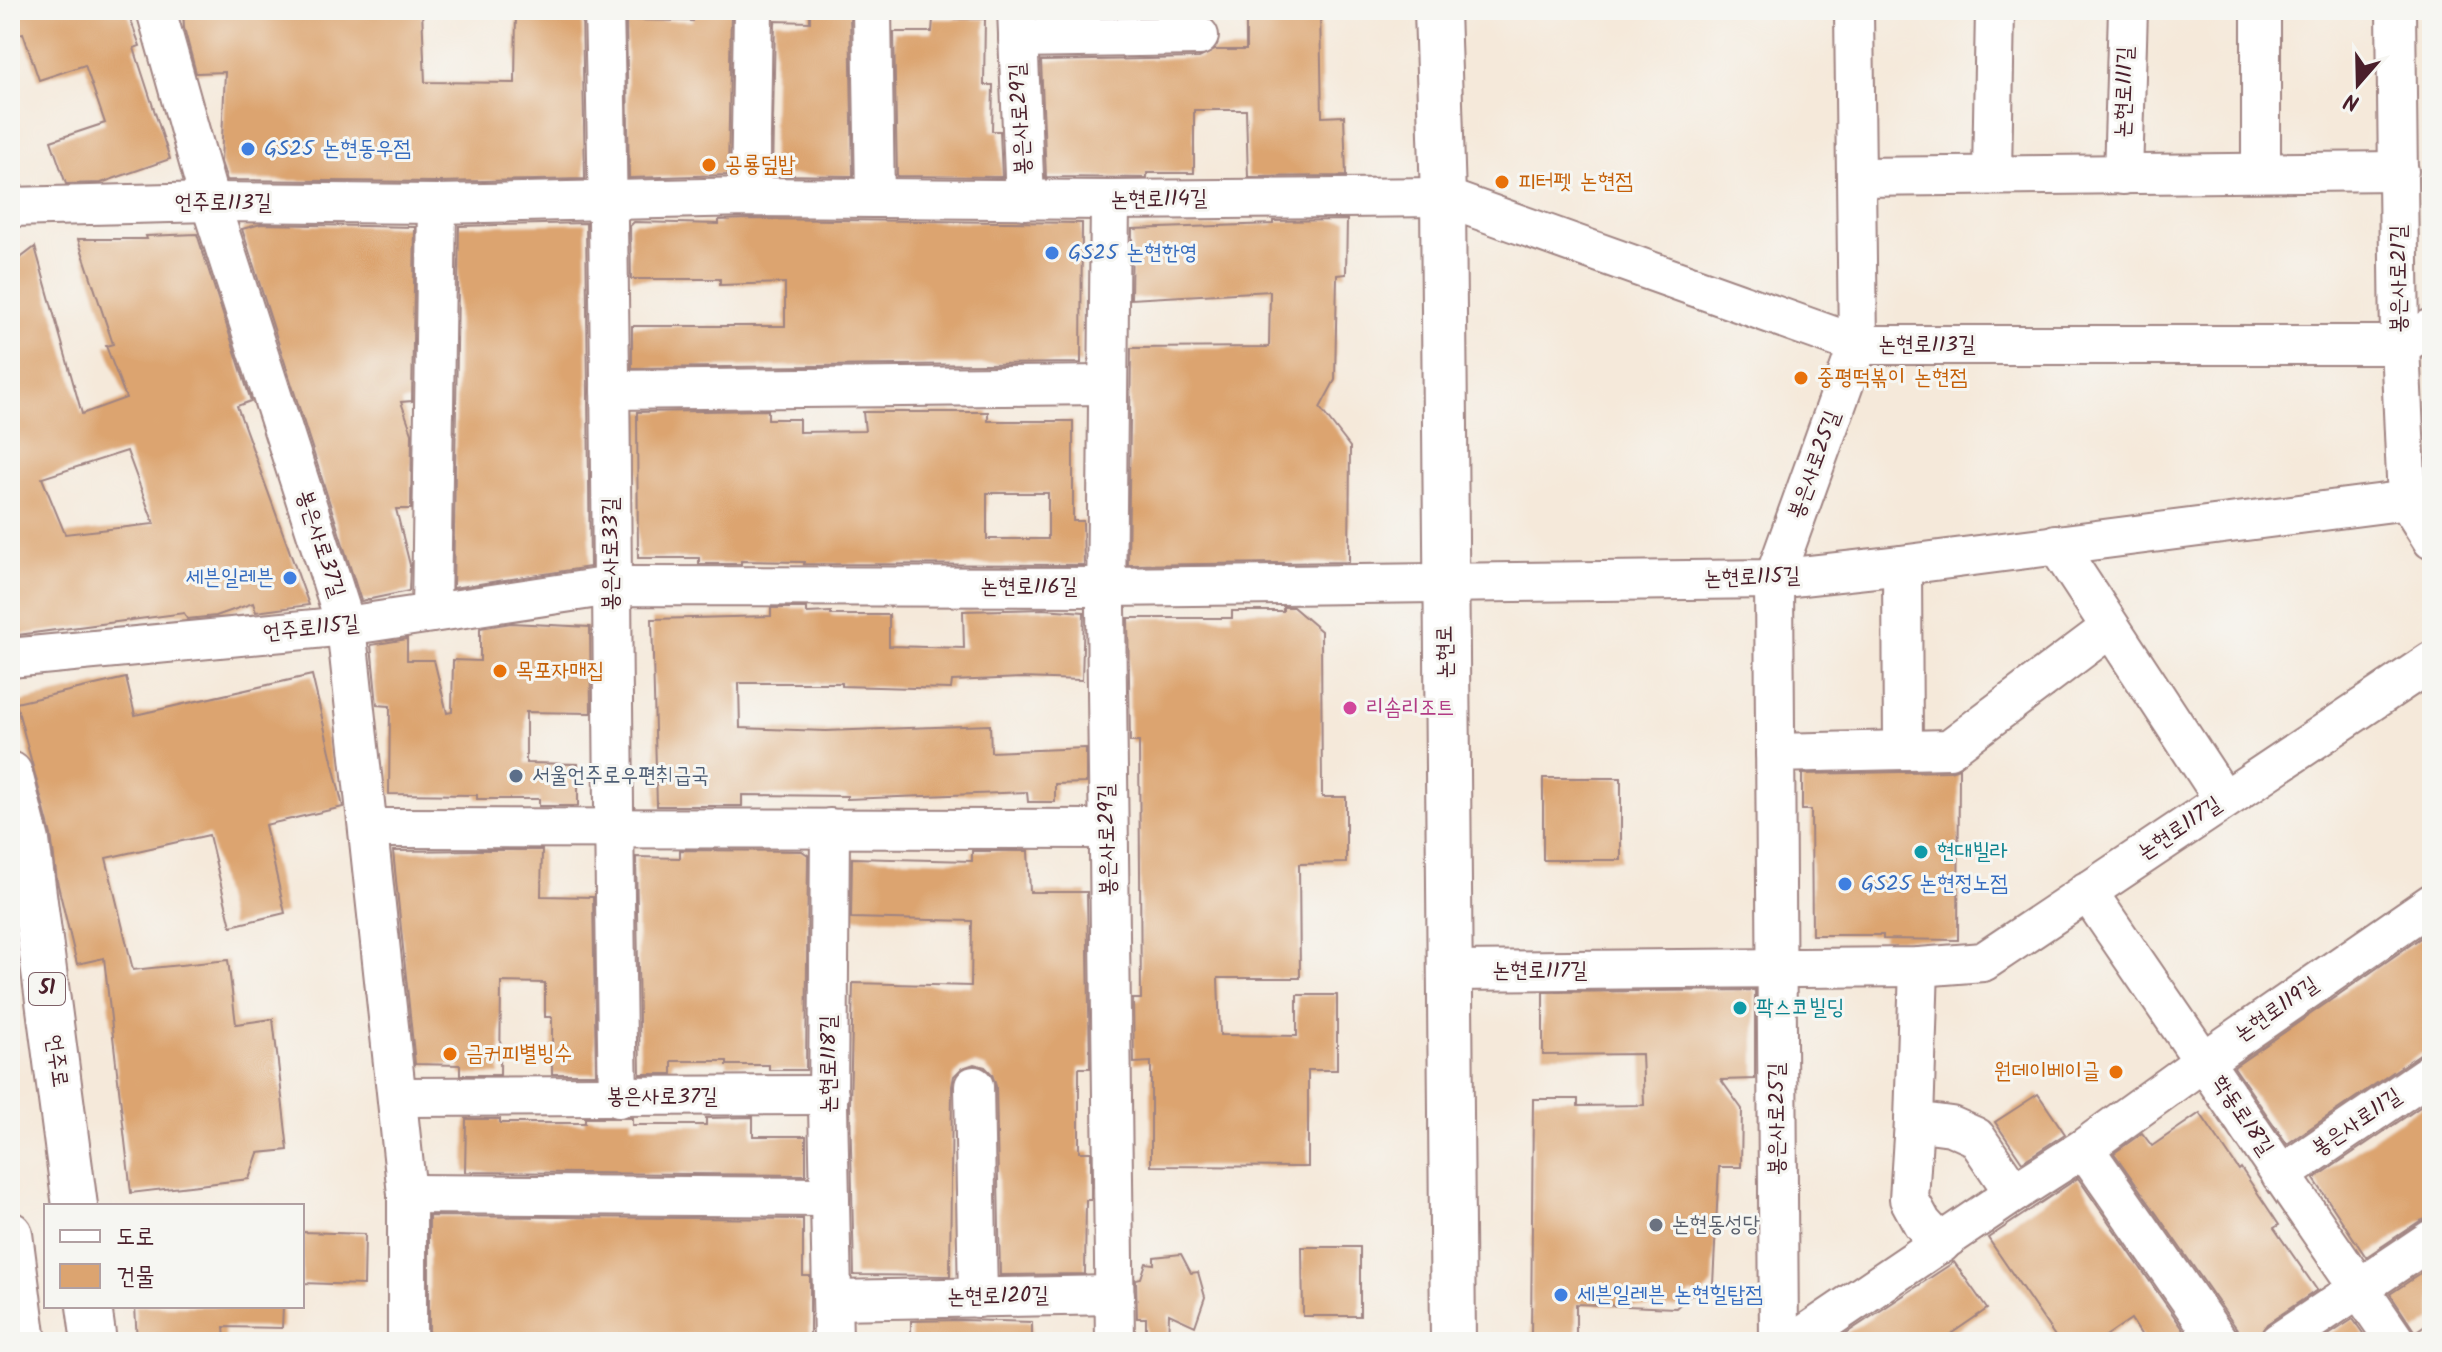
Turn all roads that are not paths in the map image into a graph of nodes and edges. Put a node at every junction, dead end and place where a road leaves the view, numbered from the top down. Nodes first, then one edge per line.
1 (156, 10) edge
2 (604, 10) edge
3 (753, 10) edge
4 (872, 10) edge
5 (1437, 10) edge
6 (1854, 10) edge
7 (1995, 10) edge
8 (2128, 10) edge
9 (2261, 10) edge
10 (2396, 10) edge
11 (1017, 24) edge
12 (1199, 36) dead end
13 (2261, 171) junction
14 (2399, 171) junction
15 (1992, 174) junction
16 (2123, 175) junction
17 (1857, 177) junction
18 (750, 197) junction
19 (1443, 197) junction
20 (875, 198) junction
21 (609, 199) junction
22 (1025, 200) junction
23 (1110, 200) junction
24 (210, 202) junction
25 (437, 204) junction
26 (10, 207) edge
27 (2416, 336) edge
28 (1858, 345) junction
29 (1108, 385) junction
30 (610, 390) junction
31 (2419, 498) edge
32 (2432, 540) edge
33 (2056, 544) junction
34 (1902, 565) junction
35 (1774, 579) junction
36 (1446, 584) junction
37 (611, 586) junction
38 (1106, 587) junction
39 (431, 613) junction
40 (346, 626) junction
41 (2110, 628) junction
42 (10, 658) edge
43 (2432, 661) edge
44 (1903, 750) junction
45 (1775, 753) junction
46 (10, 774) edge
47 (2224, 800) junction
48 (16, 815) edge
49 (368, 828) junction
50 (830, 828) junction
51 (1108, 829) junction
52 (613, 830) junction
53 (2087, 891) junction
54 (2432, 903) edge
55 (1919, 967) junction
56 (1777, 969) junction
57 (1449, 971) junction
58 (2204, 1061) junction
59 (2432, 1072) edge
60 (974, 1086) dead end
61 (829, 1095) junction
62 (398, 1097) junction
63 (618, 1098) junction
64 (1914, 1121) junction
65 (2084, 1148) junction
66 (2281, 1175) junction
67 (2014, 1193) junction
68 (407, 1194) junction
69 (829, 1197) junction
70 (75, 1204) edge
71 (10, 1234) edge
72 (2432, 1239) edge
73 (1941, 1244) junction
74 (2358, 1289) junction
75 (1115, 1295) junction
76 (978, 1298) junction
77 (834, 1300) junction
78 (89, 1308) edge
79 (24, 1342) edge
80 (94, 1342) edge
81 (407, 1342) edge
82 (833, 1342) edge
83 (1115, 1342) edge
84 (1453, 1342) edge
85 (1779, 1342) edge
86 (1794, 1342) edge
87 (2219, 1342) edge
88 (2279, 1342) edge
89 (2396, 1342) edge

1 - 24 street, 봉은사로37길
2 - 21 street, 봉은사로33길
3 - 18 street
4 - 20 street
5 - 19 main road, 논현로
6 - 17 street, 봉은사로25길
7 - 15 street
8 - 16 street, 논현로111길
9 - 13 street
10 - 14 street, 봉은사로21길
11 - 12 street, 봉은사로29길
11 - 22 street, 봉은사로29길
13 - 14 street
13 - 16 street
14 - 27 street, 봉은사로21길
15 - 16 street
15 - 17 street
17 - 28 street, 봉은사로25길
18 - 20 street, 논현로114길
18 - 21 street, 논현로114길
19 - 23 street, 논현로114길
19 - 28 street, 논현로113길
19 - 36 main road, 논현로
20 - 22 street, 논현로114길
21 - 25 street, 언주로113길
21 - 30 street, 봉은사로33길
22 - 23 street, 논현로114길
23 - 29 street, 봉은사로29길
24 - 25 street, 언주로113길
24 - 26 street, 언주로113길
24 - 40 street, 봉은사로37길
25 - 39 street
27 - 28 street, 논현로113길
27 - 31 street, 봉은사로21길
28 - 35 street, 봉은사로25길
29 - 30 street
29 - 38 street, 봉은사로29길
30 - 37 street, 봉은사로33길
31 - 32 street, 봉은사로21길
31 - 33 street, 논현로115길
33 - 34 street, 논현로115길
33 - 41 street
34 - 35 street, 논현로115길
34 - 44 street
35 - 36 street, 논현로115길
35 - 45 street, 봉은사로25길
36 - 38 street, 논현로116길
36 - 57 main road, 논현로
37 - 38 street, 논현로116길
37 - 39 street, 언주로115길
37 - 52 street, 봉은사로33길
38 - 51 street, 봉은사로29길
39 - 40 street, 언주로115길
40 - 42 street, 언주로115길
40 - 49 street, 봉은사로37길
41 - 44 street
41 - 47 street
43 - 47 street, 논현로117길
44 - 45 street
45 - 56 street, 봉은사로25길
46 - 48 main road, 언주로 / 51
47 - 53 street, 논현로117길
48 - 70 main road, 언주로 / 51
49 - 52 street
49 - 62 street, 봉은사로37길
50 - 51 street
50 - 52 street
50 - 61 street, 논현로118길
51 - 75 street, 봉은사로29길
52 - 63 street, 봉은사로33길
53 - 55 street, 논현로117길
53 - 58 street, 학동로18길
54 - 58 street, 논현로119길
55 - 56 street, 논현로117길
55 - 64 street
56 - 57 street, 논현로117길
56 - 85 street, 봉은사로25길
57 - 84 main road, 논현로
58 - 65 street, 논현로119길
58 - 66 street, 학동로18길
59 - 66 street, 봉은사로11길
60 - 76 street
61 - 63 street, 봉은사로37길
61 - 69 street, 논현로118길
62 - 63 street, 봉은사로37길
62 - 68 street, 봉은사로37길
64 - 67 street
64 - 73 street
65 - 67 street, 논현로119길
65 - 87 street
66 - 74 street, 학동로18길
67 - 73 street, 논현로119길
68 - 69 street
68 - 81 street, 봉은사로37길
69 - 77 street, 논현로118길
71 - 79 main road
72 - 74 street
73 - 86 street, 논현로119길
74 - 88 street
74 - 89 street, 학동로18길
75 - 76 street, 논현로120길
75 - 83 street
76 - 77 street, 논현로120길
77 - 82 street, 논현로118길
78 - 80 main road

